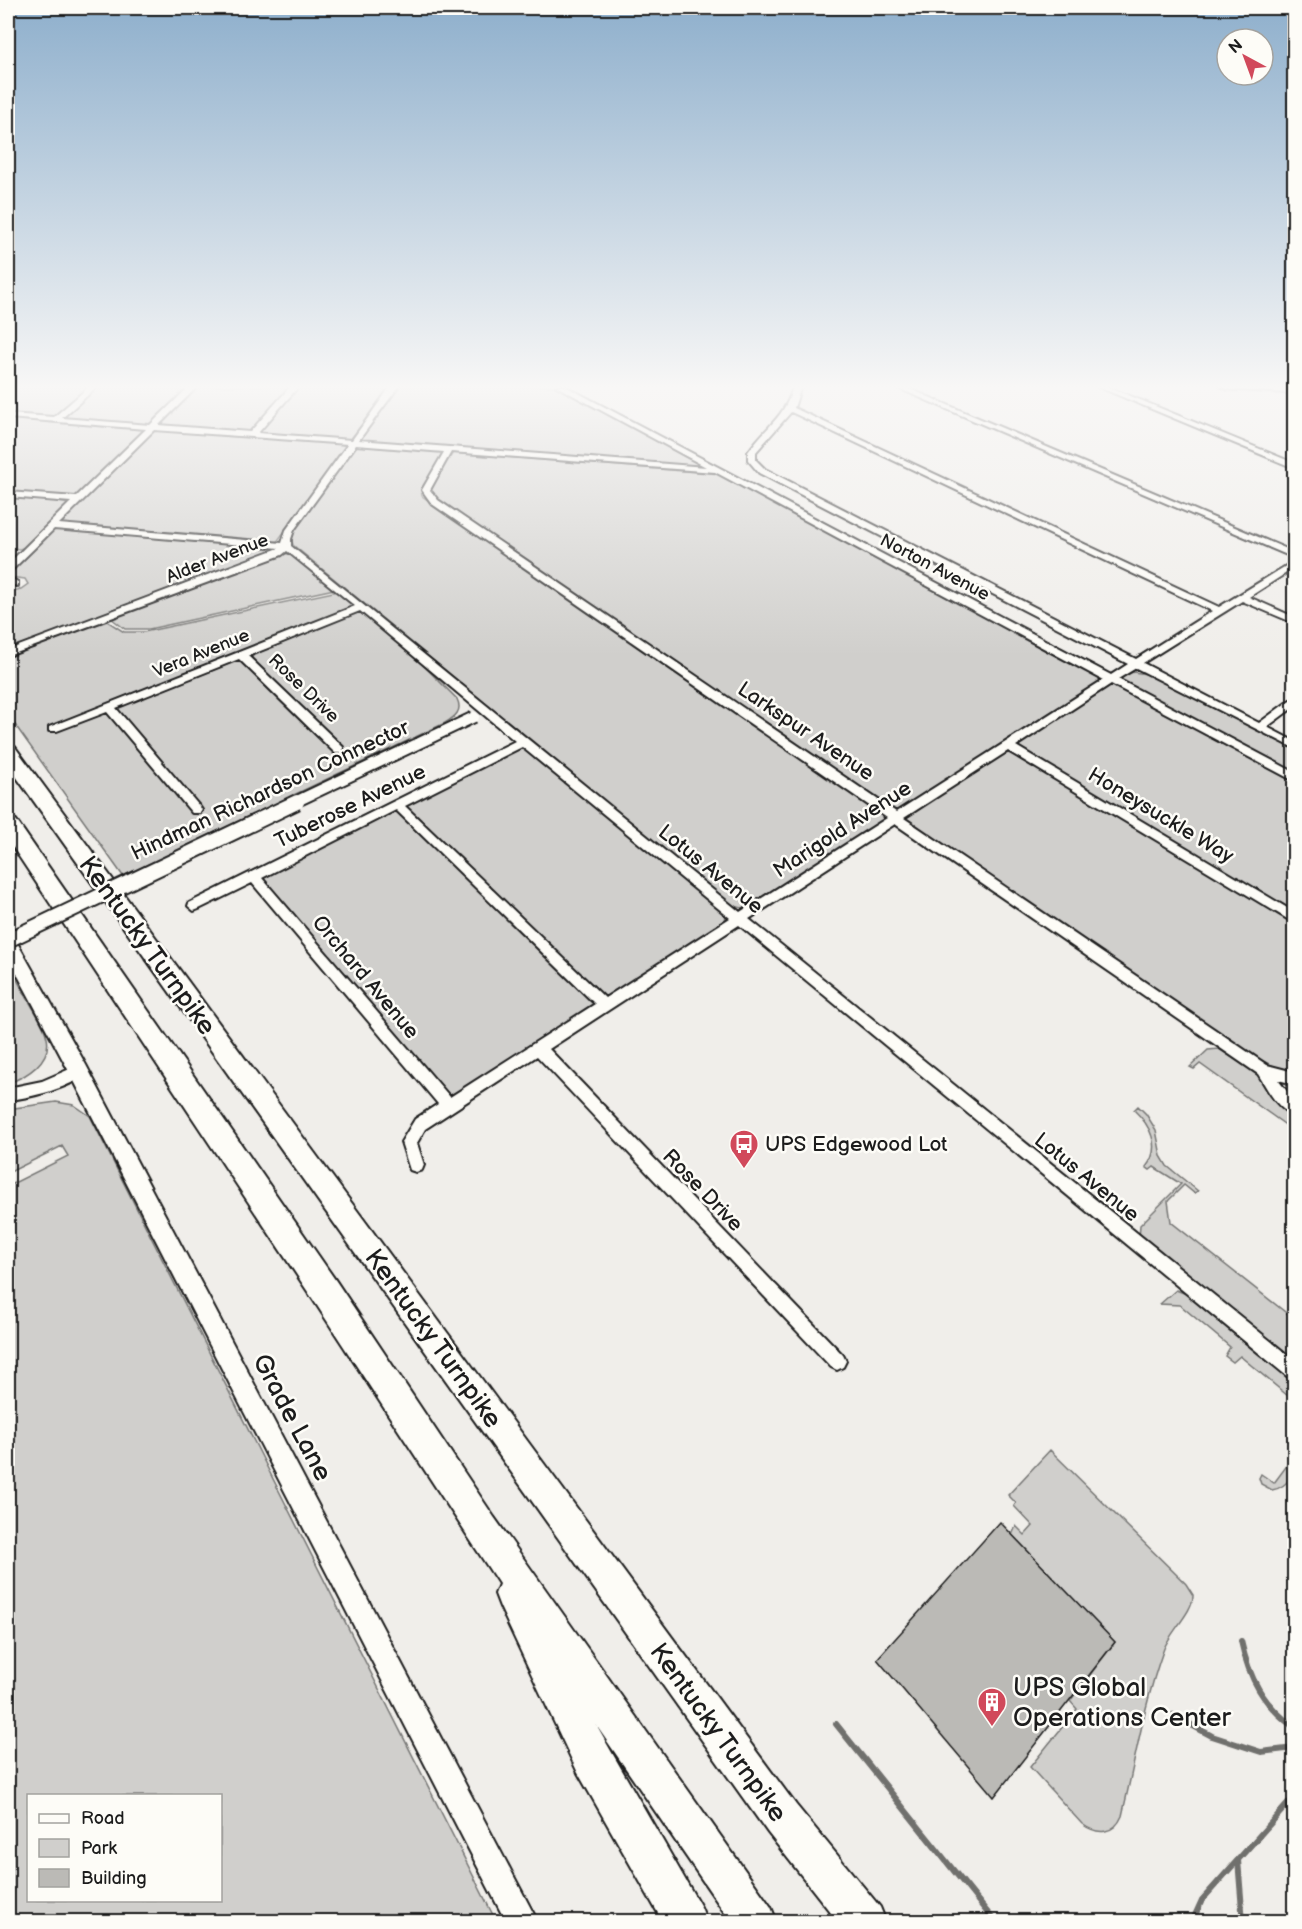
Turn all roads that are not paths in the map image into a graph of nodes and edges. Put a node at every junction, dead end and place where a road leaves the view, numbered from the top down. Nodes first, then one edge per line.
1 (102, 476) edge
2 (329, 476) edge
3 (434, 476) edge
4 (728, 476) edge
5 (772, 476) edge
6 (933, 476) edge
7 (1108, 476) edge
8 (8, 494) edge
9 (77, 500) junction
10 (52, 526) junction
11 (287, 547) junction
12 (8, 551) edge
13 (24, 552) junction
14 (1294, 555) edge
15 (1294, 564) edge
16 (8, 569) edge
17 (1246, 595) junction
18 (362, 607) junction
19 (1220, 611) junction
20 (1294, 612) edge
21 (1294, 620) edge
22 (8, 653) edge
23 (242, 655) junction
24 (1136, 664) junction
25 (1111, 679) junction
26 (1294, 702) edge
27 (109, 707) junction
28 (486, 711) junction
29 (1260, 728) junction
30 (52, 729) dead end
31 (523, 742) junction
32 (1008, 746) junction
33 (1294, 746) edge
34 (339, 750) dead end
35 (8, 751) edge
36 (1294, 777) edge
37 (397, 804) junction
38 (196, 810) dead end
39 (896, 817) junction
40 (8, 825) edge
41 (253, 876) junction
42 (194, 906) dead end
43 (739, 917) junction
44 (1294, 918) edge
45 (8, 941) edge
46 (604, 1005) junction
47 (538, 1047) junction
48 (1263, 1070) junction
49 (79, 1071) junction
50 (1294, 1078) edge
51 (8, 1094) edge
52 (448, 1105) junction
53 (1294, 1109) edge
54 (416, 1165) dead end
55 (837, 1361) dead end
56 (1294, 1371) edge
57 (482, 1529) junction
58 (523, 1922) edge
59 (686, 1922) edge
60 (756, 1922) edge
61 (865, 1922) edge

1 - 9 street
2 - 11 street, Alder Avenue
3 - 39 street, Larkspur Avenue
4 - 25 street, Norton Avenue
5 - 24 street, Norton Avenue
6 - 19 street
7 - 14 street
8 - 9 street
9 - 10 street
10 - 11 street
10 - 13 street
11 - 18 street, Lotus Avenue
11 - 22 street, Alder Avenue
12 - 13 street
13 - 16 street
15 - 17 street, Marigold Avenue
17 - 19 street, Marigold Avenue
17 - 20 street
17 - 21 street
18 - 23 street, Vera Avenue
18 - 28 street, Lotus Avenue
19 - 24 street, Marigold Avenue
23 - 27 street, Vera Avenue
23 - 34 street, Rose Drive
24 - 25 street, Marigold Avenue
24 - 29 street, Norton Avenue
25 - 32 street, Marigold Avenue
25 - 36 street, Norton Avenue
26 - 29 street
27 - 30 street, Vera Avenue
27 - 38 street
28 - 31 street, Lotus Avenue
28 - 45 street, Hindman Richardson Connector, bridge
29 - 33 street, Norton Avenue
31 - 37 street, Tuberose Avenue
31 - 43 street, Lotus Avenue
32 - 39 street, Marigold Avenue
32 - 44 street, Honeysuckle Way
35 - 61 highway, Kentucky Turnpike
37 - 41 street, Tuberose Avenue
37 - 46 street
39 - 43 street, Marigold Avenue
39 - 48 street, Larkspur Avenue
40 - 57 highway
41 - 42 street, Tuberose Avenue
41 - 52 street, Orchard Avenue
43 - 46 street, Marigold Avenue
43 - 56 street, Lotus Avenue
45 - 49 main road, Grade Lane
46 - 47 street, Marigold Avenue
47 - 52 street, Marigold Avenue
47 - 55 street, Rose Drive
48 - 50 street, Larkspur Avenue
48 - 53 street, Larkspur Avenue
49 - 51 street
49 - 58 main road, Grade Lane
52 - 54 street, Marigold Avenue
57 - 59 highway
57 - 60 highway

